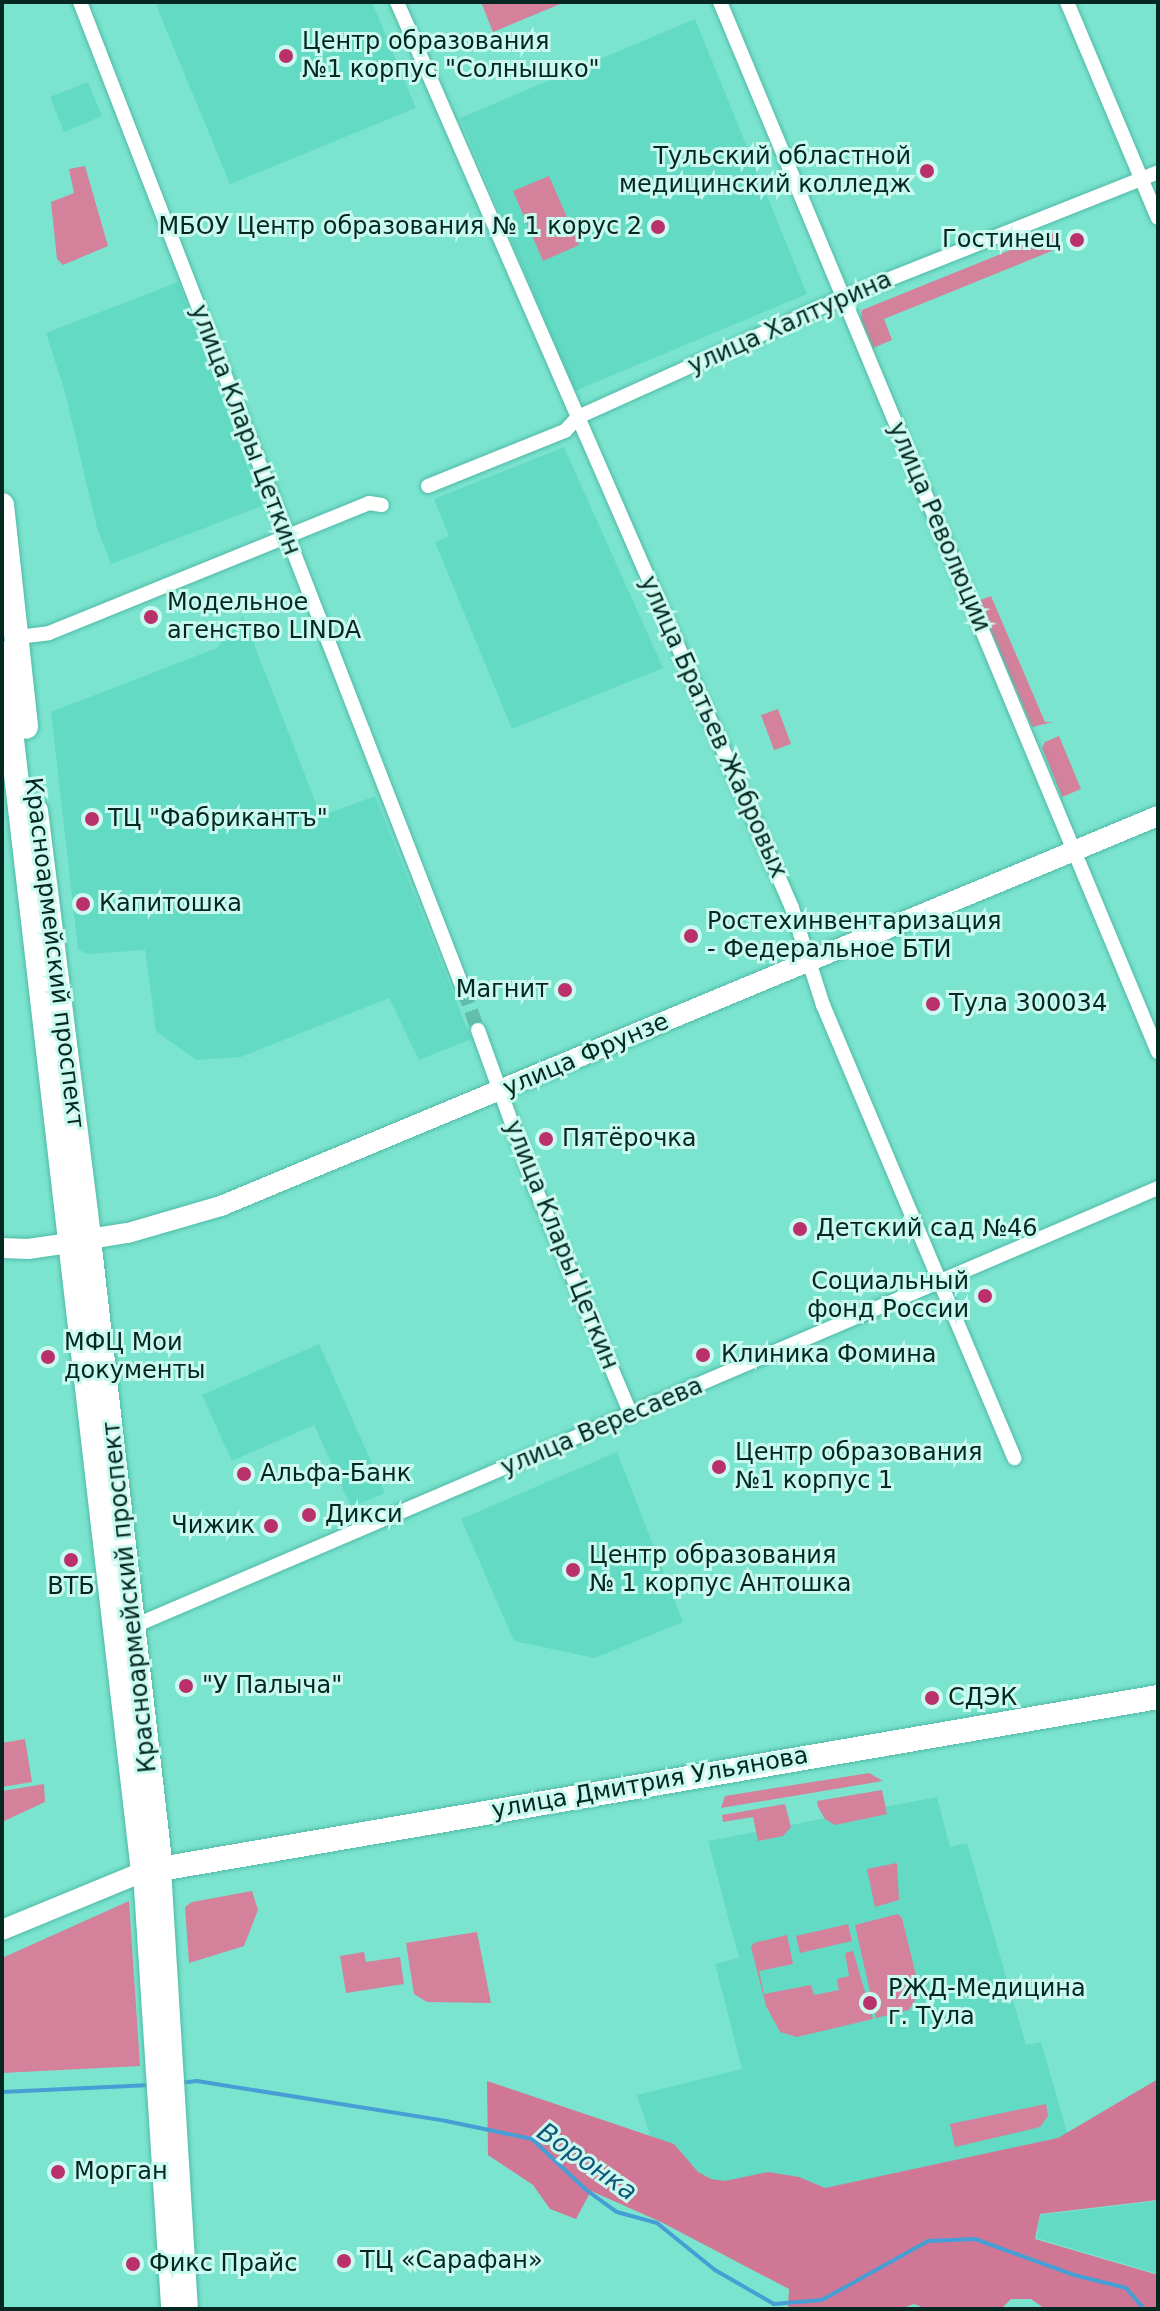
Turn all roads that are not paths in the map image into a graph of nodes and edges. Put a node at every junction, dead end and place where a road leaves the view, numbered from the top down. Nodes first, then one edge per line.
1 (80, 2) edge
2 (397, 2) edge
3 (720, 2) edge
4 (1067, 2) edge
5 (1158, 172) edge
6 (1141, 179) junction
7 (1158, 218) edge
8 (842, 298) junction
9 (578, 417) junction
10 (428, 486) dead end
11 (2, 505) edge
12 (382, 505) dead end
13 (287, 536) junction
14 (10, 645) edge
15 (1158, 816) edge
16 (1074, 851) junction
17 (810, 959) junction
18 (464, 991) tunnel mouth
19 (478, 1030) tunnel mouth
20 (1158, 1052) edge
21 (499, 1091) junction
22 (1158, 1188) edge
23 (79, 1241) junction
24 (2, 1248) edge
25 (940, 1284) junction
26 (631, 1415) junction
27 (1014, 1458) dead end
28 (134, 1626) junction
29 (1158, 1697) edge
30 (152, 1870) junction
31 (2, 1930) edge
32 (169, 2157) junction
33 (171, 2309) edge
34 (188, 2309) edge

1 - 13 street, улица Клары Цеткин
2 - 9 street, улица Братьев Жабровых
3 - 8 street, улица Революции
4 - 6 street
5 - 6 street, улица Халтурина
6 - 7 street
6 - 8 street, улица Халтурина
8 - 9 street, улица Халтурина
8 - 16 street, улица Революции
9 - 10 street, улица Халтурина
9 - 17 street, улица Братьев Жабровых
11 - 14 main road, Красноармейский проспект
12 - 13 street
13 - 14 street
13 - 18 street, улица Клары Цеткин
14 - 23 main road, Красноармейский проспект
15 - 16 street, улица Фрунзе
16 - 17 street, улица Фрунзе
16 - 20 street, улица Революции
17 - 21 street, улица Фрунзе
17 - 25 street, улица Братьев Жабровых
19 - 21 street, улица Клары Цеткин
21 - 23 street, улица Фрунзе
21 - 26 street, улица Клары Цеткин
22 - 25 street, улица Вересаева
23 - 24 street, улица Фрунзе
23 - 28 main road, Красноармейский проспект
23 - 30 main road, Красноармейский проспект
25 - 26 street, улица Вересаева
25 - 27 street, улица Братьев Жабровых
26 - 28 street, улица Вересаева
28 - 30 main road, Красноармейский проспект
29 - 30 main road, улица Дмитрия Ульянова
30 - 31 street
30 - 32 street, Красноармейский проспект
32 - 33 street, Красноармейский проспект
32 - 34 street, Красноармейский проспект

